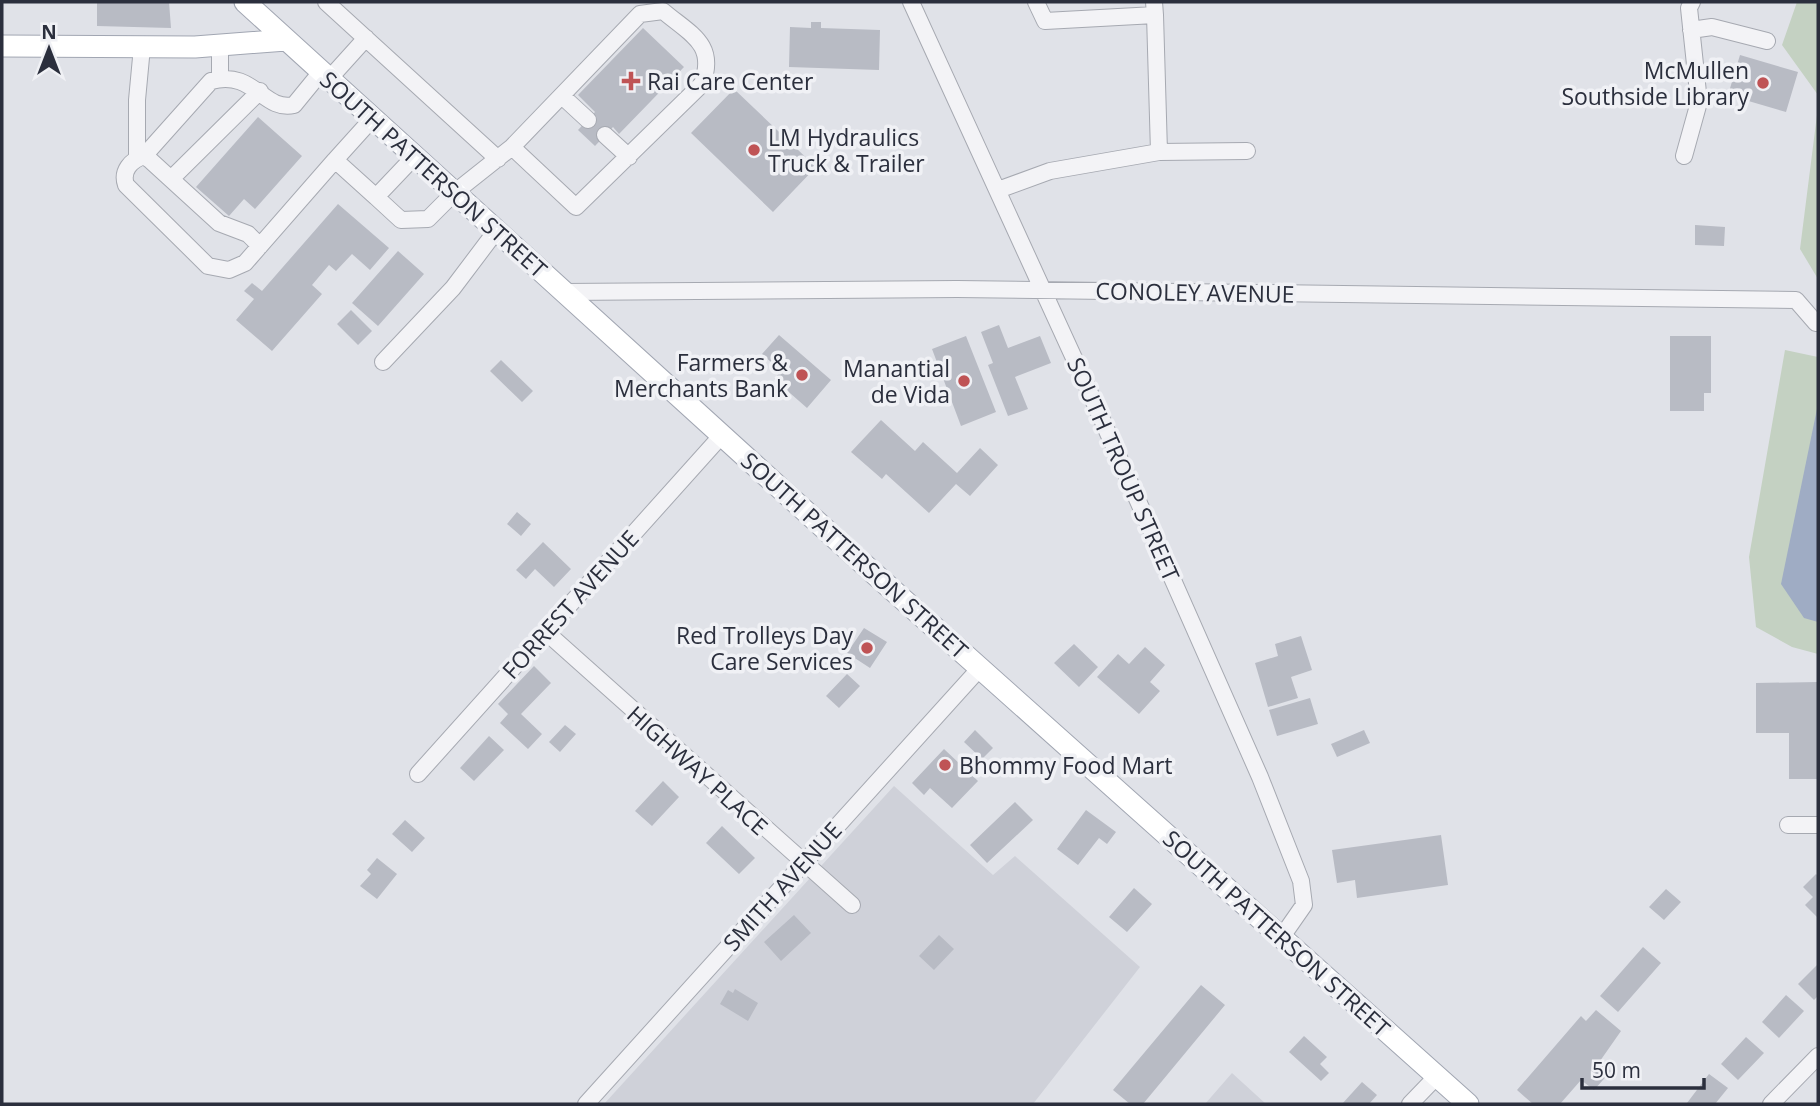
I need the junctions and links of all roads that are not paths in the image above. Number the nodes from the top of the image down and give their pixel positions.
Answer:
1 (326, 2) edge
2 (911, 2) edge
3 (1036, 2) edge
4 (1692, 2) edge
5 (247, 3) edge
6 (1155, 8) edge
7 (1691, 30) junction
8 (366, 38) junction
9 (286, 40) junction
10 (1767, 41) dead end
11 (219, 45) junction
12 (2, 46) edge
13 (142, 47) junction
14 (325, 76) junction
15 (220, 79) junction
16 (260, 91) junction
17 (562, 96) junction
18 (372, 119) junction
19 (588, 120) dead end
20 (605, 135) dead end
21 (512, 147) junction
22 (1247, 151) dead end
23 (1159, 152) junction
24 (1684, 156) dead end
25 (141, 157) junction
26 (414, 157) junction
27 (629, 157) junction
28 (498, 159) junction
29 (335, 160) junction
30 (171, 180) junction
31 (998, 190) junction
32 (454, 193) junction
33 (376, 197) junction
34 (496, 231) junction
35 (260, 246) junction
36 (1043, 290) junction
37 (563, 292) junction
38 (1816, 323) dead end
39 (383, 362) dead end
40 (722, 435) junction
41 (546, 632) junction
42 (980, 668) junction
43 (418, 774) dead end
44 (1788, 825) dead end
45 (1818, 825) edge
46 (802, 864) junction
47 (852, 905) dead end
48 (1281, 938) junction
49 (1818, 1056) edge
50 (1437, 1076) junction
51 (586, 1104) edge
52 (1410, 1104) edge
53 (1468, 1104) edge
54 (1771, 1104) edge

1 - 8 street
2 - 31 street, SOUTH TROUP STREET
3 - 6 street
4 - 7 street
5 - 9 main road, SOUTH PATTERSON STREET
6 - 23 street
7 - 10 street
7 - 24 street
8 - 14 street
8 - 28 street
9 - 11 main road
9 - 14 main road, SOUTH PATTERSON STREET
11 - 13 main road
11 - 15 street
12 - 13 main road
13 - 25 street
14 - 16 street
14 - 18 main road, SOUTH PATTERSON STREET
15 - 16 street
15 - 25 street
16 - 30 street
17 - 19 street
17 - 21 street
17 - 27 street
18 - 26 main road, SOUTH PATTERSON STREET
18 - 29 street
20 - 27 street
21 - 27 street
21 - 28 street
22 - 23 street
23 - 31 street
25 - 30 street
25 - 35 street
26 - 32 main road, SOUTH PATTERSON STREET
26 - 33 street
28 - 32 street
29 - 33 street
29 - 35 street
30 - 35 street
31 - 36 street, SOUTH TROUP STREET
32 - 33 street
32 - 34 main road, SOUTH PATTERSON STREET
34 - 37 main road, SOUTH PATTERSON STREET
34 - 39 street
36 - 37 street, CONOLEY AVENUE
36 - 38 street, CONOLEY AVENUE
36 - 48 street, SOUTH TROUP STREET
37 - 40 main road, SOUTH PATTERSON STREET
40 - 41 street, FORREST AVENUE
40 - 42 main road, SOUTH PATTERSON STREET
41 - 43 street, FORREST AVENUE
41 - 46 street, HIGHWAY PLACE
42 - 46 street, SMITH AVENUE
42 - 48 main road, SOUTH PATTERSON STREET
44 - 45 street
46 - 47 street, HIGHWAY PLACE
46 - 51 street, SMITH AVENUE
48 - 50 main road, SOUTH PATTERSON STREET
49 - 54 street
50 - 52 street
50 - 53 main road, SOUTH PATTERSON STREET

